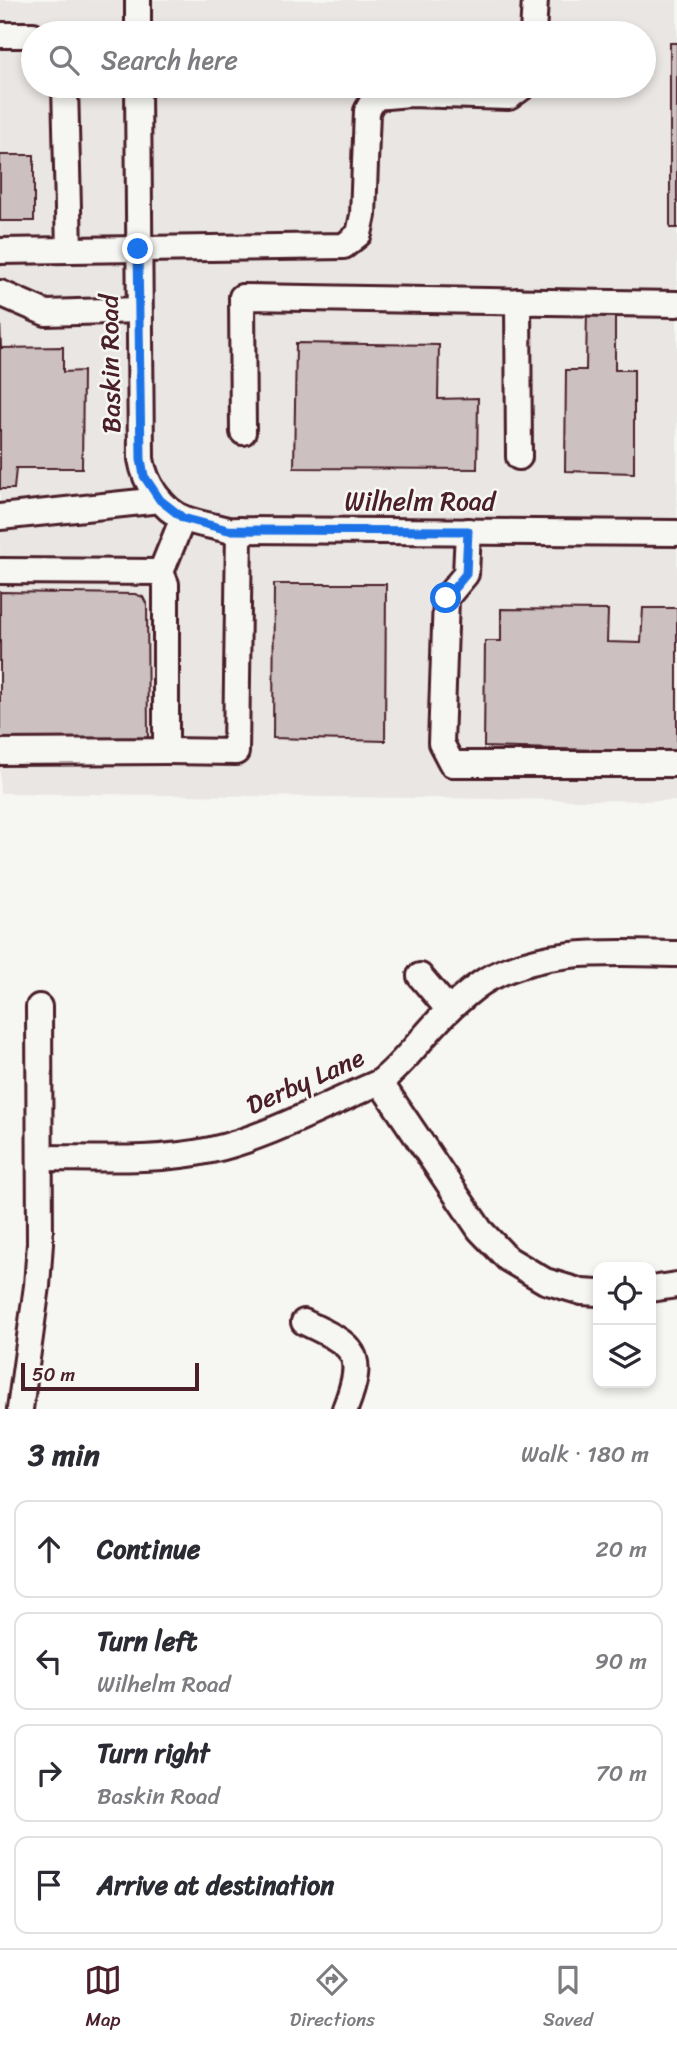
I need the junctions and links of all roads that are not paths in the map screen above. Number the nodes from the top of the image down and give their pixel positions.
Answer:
1 (138, 0) edge
2 (535, 0) edge
3 (138, 21) edge
4 (534, 21) edge
5 (0, 35) edge
6 (21, 35) edge
7 (65, 98) edge
8 (138, 98) edge
9 (374, 98) edge
10 (138, 249) junction
11 (0, 250) edge
12 (69, 250) junction
13 (0, 293) edge
14 (518, 301) junction
15 (677, 304) edge
16 (139, 310) junction
17 (243, 432) dead end
18 (519, 457) dead end
19 (170, 508) junction
20 (0, 517) edge
21 (239, 530) junction
22 (468, 531) junction
23 (677, 533) edge
24 (0, 571) edge
25 (161, 572) junction
26 (166, 751) junction
27 (0, 752) edge
28 (677, 764) edge
29 (677, 954) edge
30 (419, 976) dead end
31 (39, 1007) dead end
32 (449, 1010) junction
33 (380, 1082) junction
34 (41, 1158) junction
35 (677, 1285) edge
36 (656, 1289) edge
37 (593, 1293) edge
38 (304, 1322) dead end
39 (20, 1409) edge
40 (345, 1409) edge

1 - 3 street
2 - 4 street
5 - 6 street
7 - 12 street
8 - 10 street, Baskin Road
9 - 10 street
10 - 12 street
10 - 16 street, Baskin Road
11 - 12 street
13 - 16 street
14 - 15 street
14 - 17 street
14 - 18 street
16 - 19 street, Baskin Road
19 - 20 street
19 - 21 street, Wilhelm Road
19 - 25 street
21 - 22 street, Wilhelm Road
21 - 26 street
22 - 23 street, Wilhelm Road
22 - 28 street
24 - 25 street
25 - 26 street
26 - 27 street
29 - 32 street, Derby Lane
30 - 32 street
31 - 34 street
32 - 33 street, Derby Lane
33 - 34 street, Derby Lane
33 - 37 street
34 - 39 street
35 - 36 street
38 - 40 street

